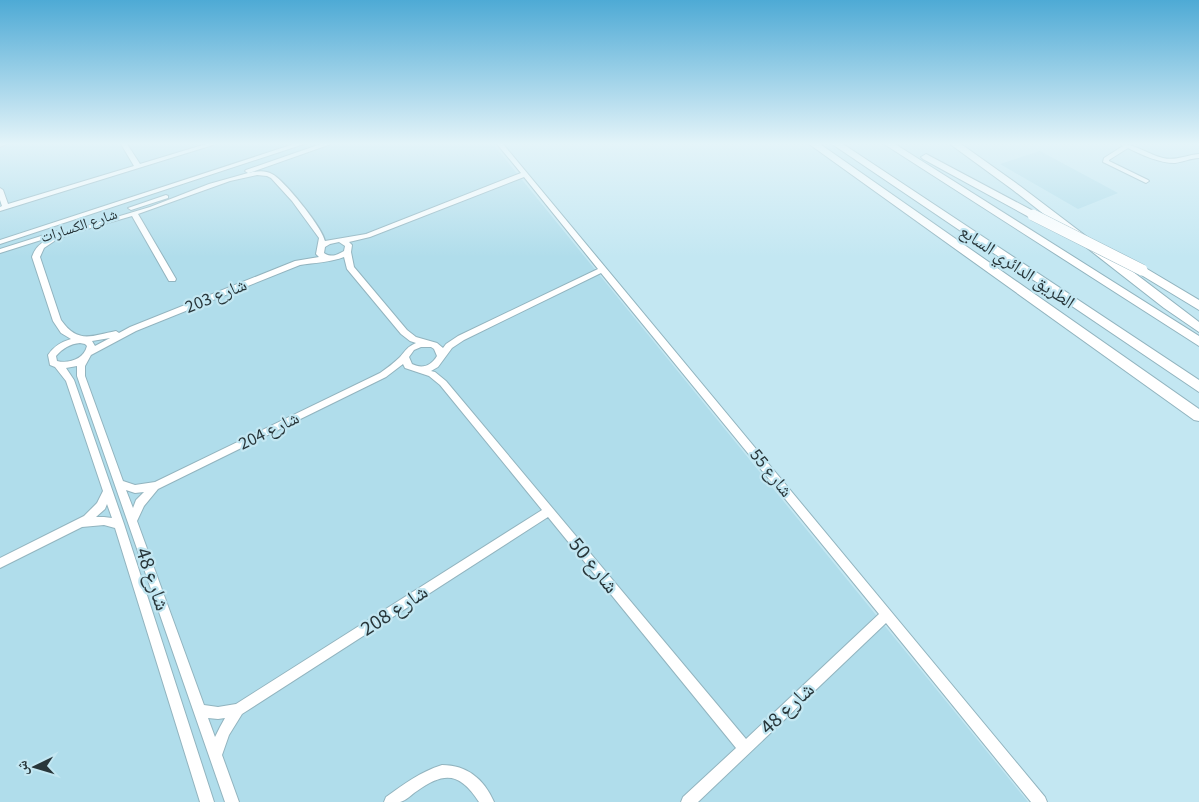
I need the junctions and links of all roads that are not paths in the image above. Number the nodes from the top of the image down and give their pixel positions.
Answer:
1 (90, 181) edge
2 (186, 181) edge
3 (213, 181) edge
4 (228, 181) edge
5 (278, 181) edge
6 (505, 181) edge
7 (530, 181) edge
8 (867, 181) edge
9 (892, 181) edge
10 (947, 181) edge
11 (969, 181) edge
12 (1008, 181) edge
13 (0, 190) edge
14 (172, 200) junction
15 (3, 208) edge
16 (123, 211) junction
17 (134, 213) junction
18 (368, 236) junction
19 (342, 241) junction
20 (0, 242) edge
21 (321, 248) junction
22 (0, 251) edge
23 (348, 251) junction
24 (328, 258) junction
25 (298, 263) junction
26 (350, 267) junction
27 (603, 269) junction
28 (172, 279) dead end
29 (1199, 306) edge
30 (1199, 328) edge
31 (133, 329) junction
32 (404, 332) junction
33 (461, 338) junction
34 (82, 340) junction
35 (1199, 342) edge
36 (429, 344) junction
37 (406, 354) junction
38 (87, 355) junction
39 (440, 358) junction
40 (59, 366) junction
41 (416, 369) junction
42 (383, 375) junction
43 (443, 382) junction
44 (1199, 387) edge
45 (1199, 416) edge
46 (119, 484) junction
47 (156, 486) junction
48 (108, 491) junction
49 (549, 511) junction
50 (132, 521) junction
51 (119, 524) junction
52 (79, 525) junction
53 (0, 563) edge
54 (887, 614) junction
55 (199, 710) junction
56 (238, 710) junction
57 (745, 748) junction
58 (215, 755) junction
59 (207, 802) edge
60 (232, 802) edge
61 (391, 802) edge
62 (487, 802) edge
63 (688, 802) edge
64 (1040, 802) edge

1 - 15 street
2 - 20 street, شارع الكسارات
3 - 16 street, شارع الكسارات
4 - 14 street, شارع الكسارات
5 - 21 street, شارع الكسارات
6 - 18 street
7 - 27 street, شارع 55
8 - 45 highway
9 - 44 highway, الطريق الدائري السابع
10 - 35 highway, الطريق الدائري السابع
11 - 29 highway, bridge
12 - 30 highway
13 - 15 street
14 - 16 street
14 - 17 street, شارع الكسارات
16 - 22 street, شارع الكسارات
17 - 28 street
17 - 34 street, شارع الكسارات
18 - 19 street
18 - 23 street
19 - 21 street, شارع 203
19 - 23 street
21 - 24 street
21 - 25 street, شارع 203
23 - 24 street, شارع 203
23 - 26 street
24 - 25 street, شارع 203
24 - 26 street
25 - 31 street, شارع 203
26 - 32 street
27 - 33 street
27 - 54 street, شارع 55
31 - 34 street, شارع 203
31 - 38 street, شارع 203
32 - 36 street
32 - 37 street
33 - 36 street
33 - 39 street
34 - 38 street
34 - 40 street, شارع 203
36 - 37 street
36 - 39 street
37 - 41 street
37 - 42 street, شارع 204
38 - 40 street, شارع 203
38 - 46 street, شارع 48
39 - 41 street
39 - 43 street, شارع 50
40 - 48 street, شارع 48
41 - 42 street, شارع 204
41 - 43 street, شارع 50
42 - 47 street, شارع 204
43 - 49 street, شارع 50
46 - 47 street, شارع 204
46 - 50 street, شارع 48
47 - 50 street, شارع 204
48 - 51 street, شارع 48
48 - 52 street
49 - 56 street, شارع 208
49 - 57 street, شارع 50
50 - 55 street, شارع 48
51 - 52 street
51 - 59 street, شارع 48
52 - 53 street
54 - 57 street, شارع 48
54 - 64 street, شارع 55
55 - 56 street, شارع 208
55 - 58 street, شارع 48
56 - 58 street, شارع 208
57 - 63 street, شارع 48
58 - 60 street, شارع 48
61 - 62 street

